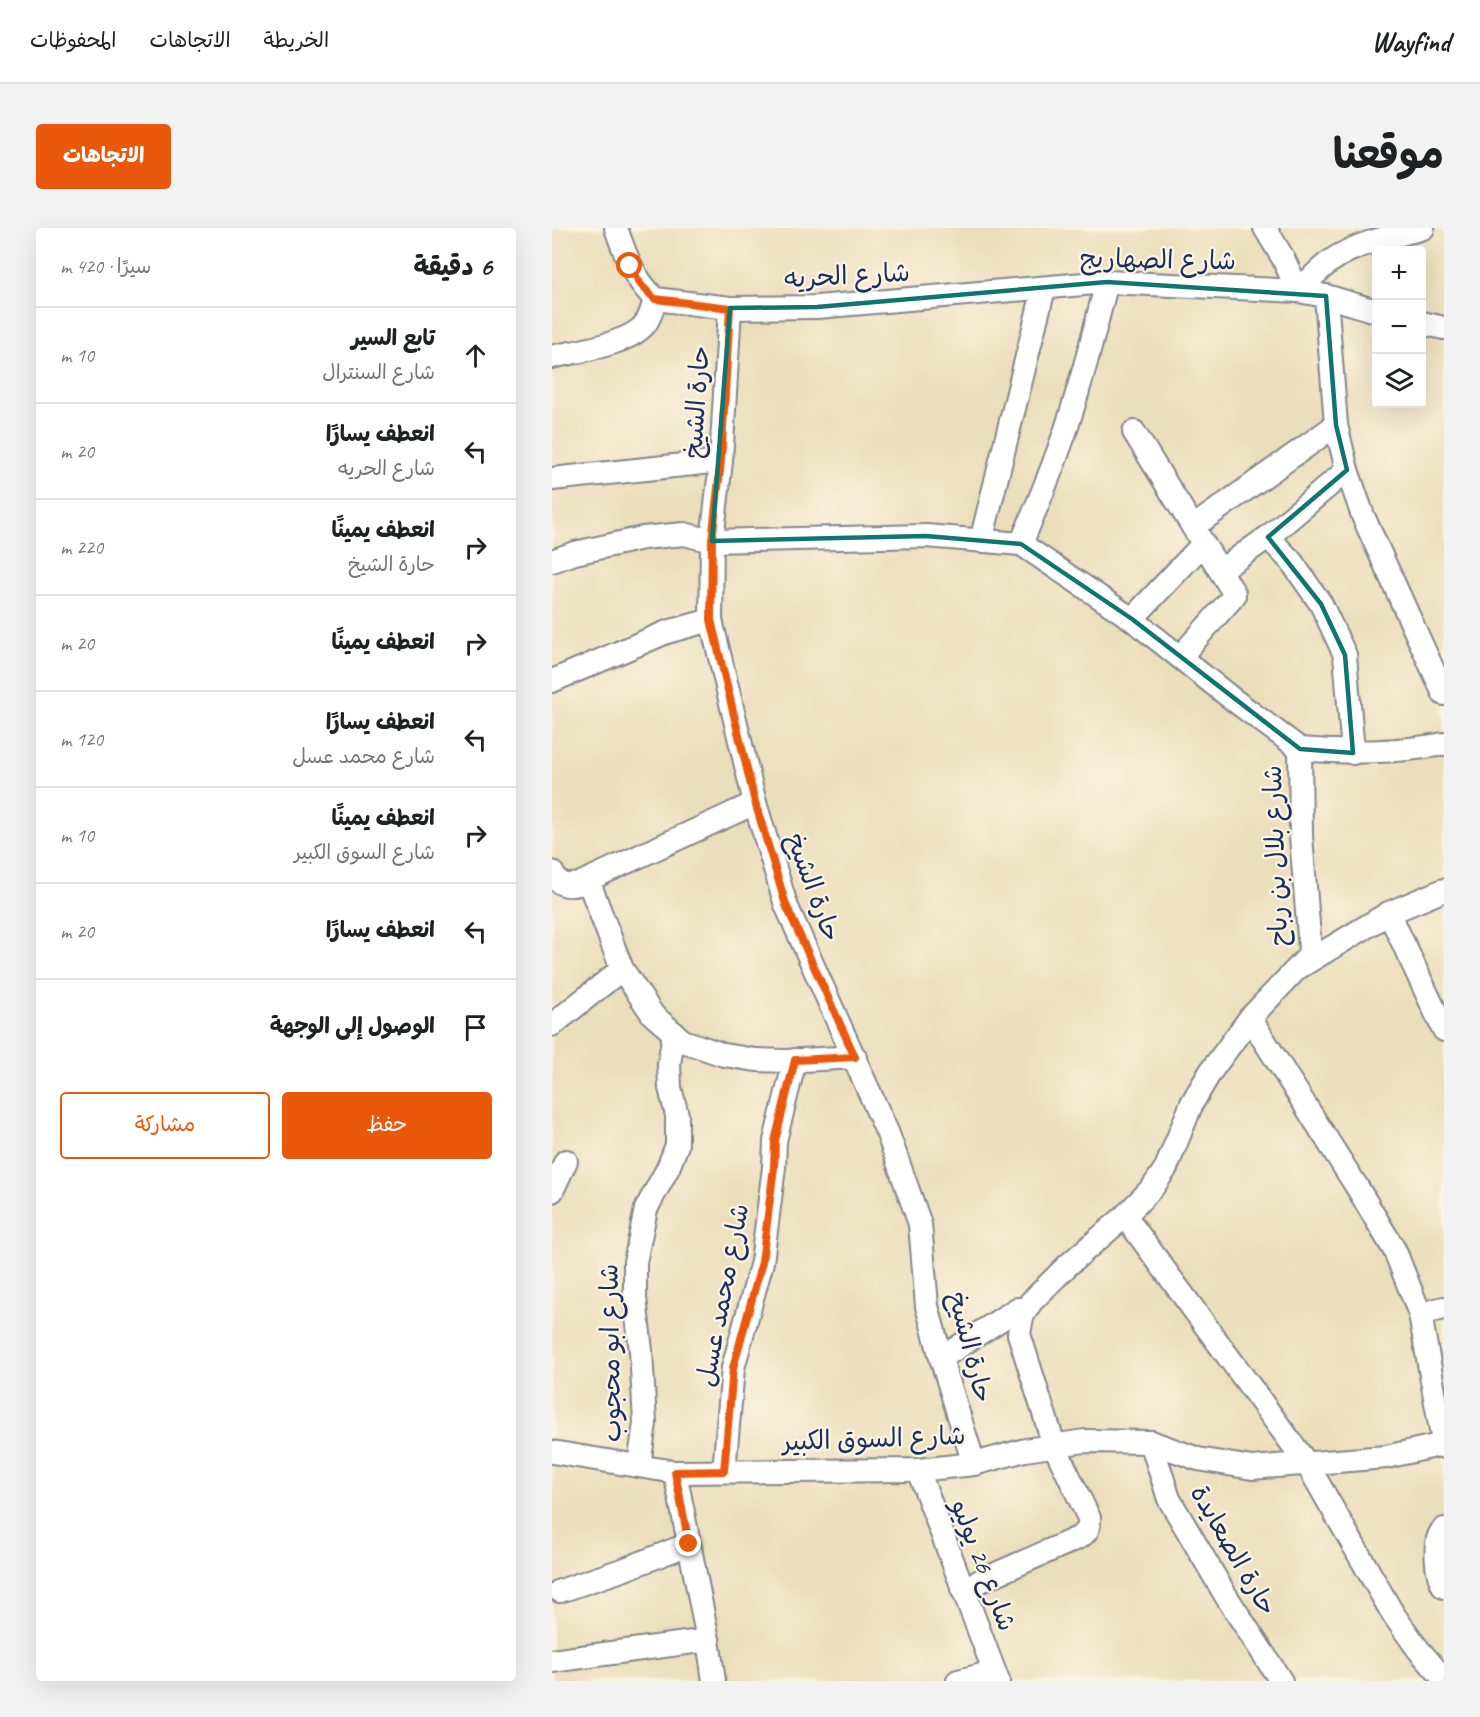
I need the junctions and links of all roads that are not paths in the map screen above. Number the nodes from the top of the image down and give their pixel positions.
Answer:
1 (616, 228) edge
2 (1266, 228) edge
3 (1424, 228) edge
4 (1107, 282) junction
5 (1044, 288) junction
6 (1298, 291) junction
7 (1326, 296) junction
8 (655, 299) junction
9 (730, 308) junction
10 (1372, 310) edge
11 (1426, 324) edge
12 (1444, 328) edge
13 (552, 357) edge
14 (1336, 425) junction
15 (1134, 432) dead end
16 (721, 461) junction
17 (1347, 470) junction
18 (552, 479) edge
19 (1198, 536) junction
20 (1268, 537) junction
21 (712, 541) junction
22 (981, 541) junction
23 (1021, 544) junction
24 (552, 561) edge
25 (1221, 570) junction
26 (1132, 619) junction
27 (711, 620) junction
28 (1180, 657) junction
29 (552, 681) edge
30 (1444, 694) edge
31 (1444, 744) edge
32 (1300, 749) junction
33 (1353, 753) junction
34 (755, 802) junction
35 (552, 872) edge
36 (588, 880) junction
37 (1444, 890) edge
38 (1389, 913) junction
39 (1301, 966) junction
40 (622, 969) junction
41 (1250, 1018) junction
42 (552, 1025) edge
43 (1444, 1030) edge
44 (674, 1033) junction
45 (855, 1057) junction
46 (795, 1060) junction
47 (566, 1161) dead end
48 (552, 1191) edge
49 (1125, 1216) junction
50 (1444, 1308) edge
51 (1025, 1309) junction
52 (1420, 1314) junction
53 (941, 1358) junction
54 (1151, 1442) junction
55 (1054, 1445) junction
56 (1444, 1445) edge
57 (552, 1452) edge
58 (974, 1464) junction
59 (1307, 1464) junction
60 (639, 1465) junction
61 (918, 1470) junction
62 (724, 1471) junction
63 (675, 1472) junction
64 (1444, 1529) edge
65 (689, 1544) junction
66 (1444, 1587) edge
67 (962, 1588) junction
68 (560, 1591) dead end
69 (708, 1640) junction
70 (552, 1661) edge
71 (996, 1676) edge
72 (1440, 1677) edge
73 (714, 1681) edge
74 (957, 1681) edge
75 (1281, 1681) edge

1 - 8 street
2 - 6 street
3 - 6 street
4 - 5 street, شارع الصهاريج
4 - 6 street, شارع الصهاريج
4 - 23 street
5 - 9 street, شارع الحريه
5 - 22 street
6 - 7 street, شارع الصهاريج
7 - 10 street, شارع الصهاريج
7 - 14 street
8 - 9 street, شارع الحريه
8 - 13 street
9 - 16 street, حارة الشيخ
11 - 12 street
14 - 17 street
14 - 19 street
15 - 19 street
16 - 18 street
16 - 21 street, حارة الشيخ
17 - 20 street
17 - 30 street
19 - 25 street
19 - 26 street
20 - 25 street
20 - 33 street
21 - 22 street
21 - 24 street
21 - 27 street, حارة الشيخ
22 - 23 street
23 - 26 street
25 - 28 street
26 - 28 street
27 - 29 street
27 - 34 street, حارة الشيخ
28 - 32 street
31 - 33 street
32 - 33 street
32 - 39 street, شارع بلال بن رباح
34 - 36 street
34 - 45 street, حارة الشيخ
35 - 36 street
36 - 40 street
37 - 38 street
38 - 39 street
38 - 43 street
39 - 41 street, شارع بلال بن رباح
40 - 42 street
40 - 44 street
41 - 49 street, شارع بلال بن رباح
41 - 52 street
44 - 46 street
44 - 60 street, شارع ابو محجوب
45 - 46 street
45 - 53 street, حارة الشيخ
46 - 62 street, شارع محمد عسل
47 - 48 street
49 - 51 street, شارع بلال بن رباح
49 - 59 street
50 - 52 street
51 - 53 street
51 - 55 street
52 - 56 street
53 - 58 street, حارة الشيخ
54 - 55 street, شارع السوق الكبير
54 - 59 street, شارع السوق الكبير
54 - 75 street, حارة الصعايدة
55 - 58 street, شارع السوق الكبير
55 - 67 street
56 - 59 street, شارع السوق الكبير
57 - 60 street, شارع السوق الكبير
58 - 61 street, شارع السوق الكبير
59 - 72 street
60 - 63 street, شارع السوق الكبير
61 - 62 street, شارع السوق الكبير
61 - 67 street, شارع 26 يوليو
62 - 63 street, شارع السوق الكبير
63 - 65 street
64 - 66 street
65 - 68 street
65 - 69 street
67 - 71 street, شارع 26 يوليو
69 - 70 street
69 - 73 street
71 - 74 street

